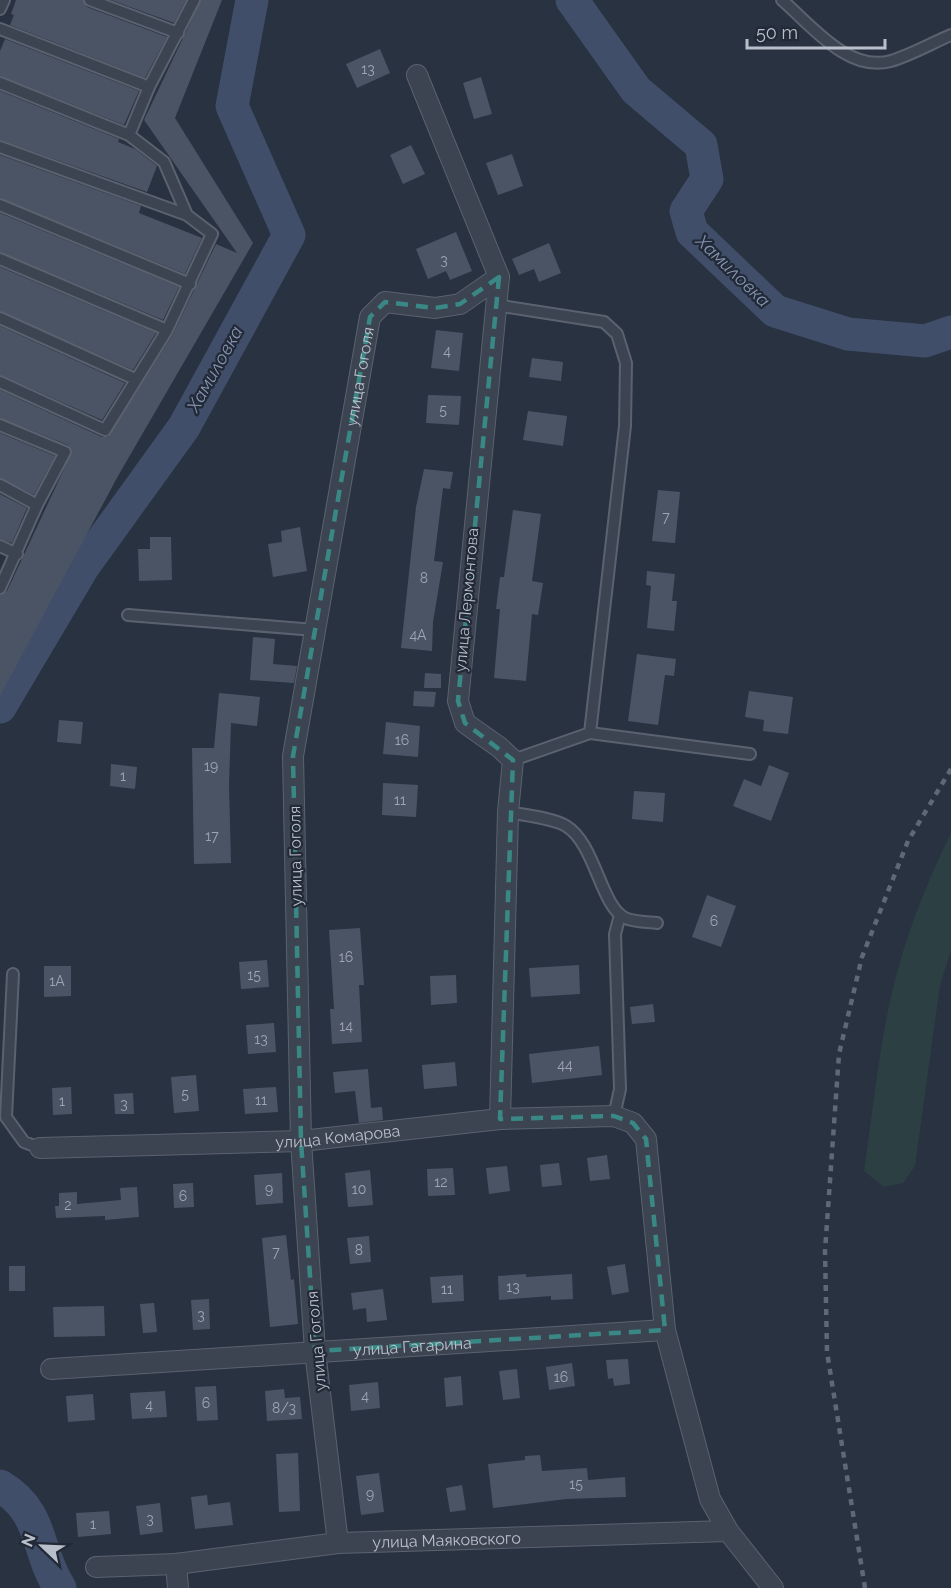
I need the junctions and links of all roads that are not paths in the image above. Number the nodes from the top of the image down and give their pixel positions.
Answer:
1 (4, 0) edge
2 (90, 0) edge
3 (194, 0) edge
4 (782, 0) edge
5 (0, 9) edge
6 (0, 29) edge
7 (178, 33) junction
8 (951, 35) edge
9 (417, 75) dead end
10 (0, 83) edge
11 (149, 87) junction
12 (129, 135) junction
13 (0, 147) edge
14 (0, 205) edge
15 (187, 215) junction
16 (0, 259) edge
17 (499, 278) junction
18 (190, 284) junction
19 (495, 305) junction
20 (0, 318) edge
21 (167, 330) junction
22 (135, 379) junction
23 (0, 382) edge
24 (0, 425) edge
25 (0, 485) edge
26 (37, 505) junction
27 (0, 546) edge
28 (17, 554) junction
29 (0, 588) edge
30 (128, 615) dead end
31 (315, 630) junction
32 (590, 733) junction
33 (750, 754) dead end
34 (513, 760) junction
35 (508, 812) junction
36 (620, 915) junction
37 (657, 923) dead end
38 (13, 974) dead end
39 (614, 1116) junction
40 (500, 1119) junction
41 (302, 1141) junction
42 (40, 1148) joint
43 (665, 1330) junction
44 (315, 1351) junction
45 (51, 1369) dead end
46 (728, 1531) junction
47 (338, 1543) junction
48 (176, 1564) junction
49 (96, 1568) dead end
50 (178, 1588) edge
51 (772, 1588) edge

1 - 5 lane
2 - 7 lane
3 - 7 lane
4 - 8 lane
6 - 11 lane
7 - 11 lane
9 - 17 street
10 - 12 lane
11 - 12 lane
12 - 15 lane
13 - 15 lane
14 - 18 lane
15 - 18 lane
16 - 21 lane
17 - 19 street, улица Лермонтова
17 - 31 street, улица Гоголя
18 - 21 lane
19 - 32 lane
19 - 34 street, улица Лермонтова
20 - 22 lane
21 - 22 lane
22 - 23 lane
24 - 26 lane
25 - 26 lane
26 - 28 lane
27 - 28 lane
28 - 29 lane
30 - 31 lane
31 - 41 street, улица Гоголя
32 - 33 lane
32 - 34 lane
34 - 35 street
35 - 36 lane
35 - 40 street
36 - 37 lane
36 - 39 lane
38 - 42 lane
39 - 40 street, улица Комарова
39 - 43 street, улица Комарова
40 - 41 street, улица Комарова
41 - 42 street, улица Комарова
41 - 44 street, улица Гоголя
43 - 44 street, улица Гагарина
43 - 46 street
44 - 45 street, улица Гагарина
44 - 47 street, улица Гоголя
46 - 47 street, улица Маяковского
46 - 51 street
47 - 48 street, улица Маяковского
48 - 49 street, улица Маяковского
48 - 50 street

